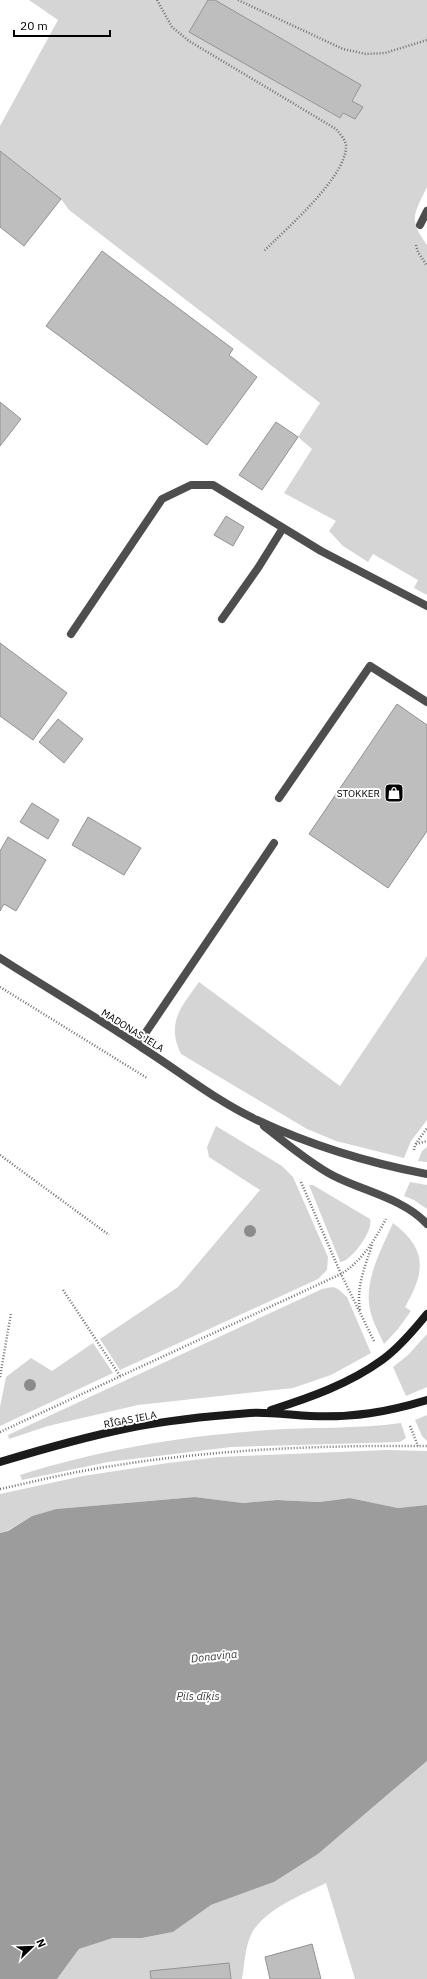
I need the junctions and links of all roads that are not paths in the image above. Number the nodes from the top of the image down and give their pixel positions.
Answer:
1 (427, 211) edge
2 (420, 225) dead end
3 (283, 528) junction
4 (427, 606) edge
5 (222, 619) dead end
6 (71, 634) dead end
7 (427, 702) edge
8 (279, 798) dead end
9 (274, 843) dead end
10 (0, 958) edge
11 (138, 1044) junction
12 (256, 1120) junction
13 (427, 1174) edge
14 (427, 1224) edge
15 (427, 1314) edge
16 (427, 1400) edge
17 (266, 1412) junction
18 (0, 1462) edge

1 - 2 street
3 - 4 street
3 - 5 street
3 - 6 street
7 - 8 street
9 - 11 street
10 - 11 street, MADONAS IELA
11 - 12 street, MADONAS IELA
12 - 13 street, MADONAS IELA
12 - 14 street, MADONAS IELA
15 - 17 main road, RĪGAS IELA
16 - 17 main road, RĪGAS IELA
17 - 18 main road, RĪGAS IELA

